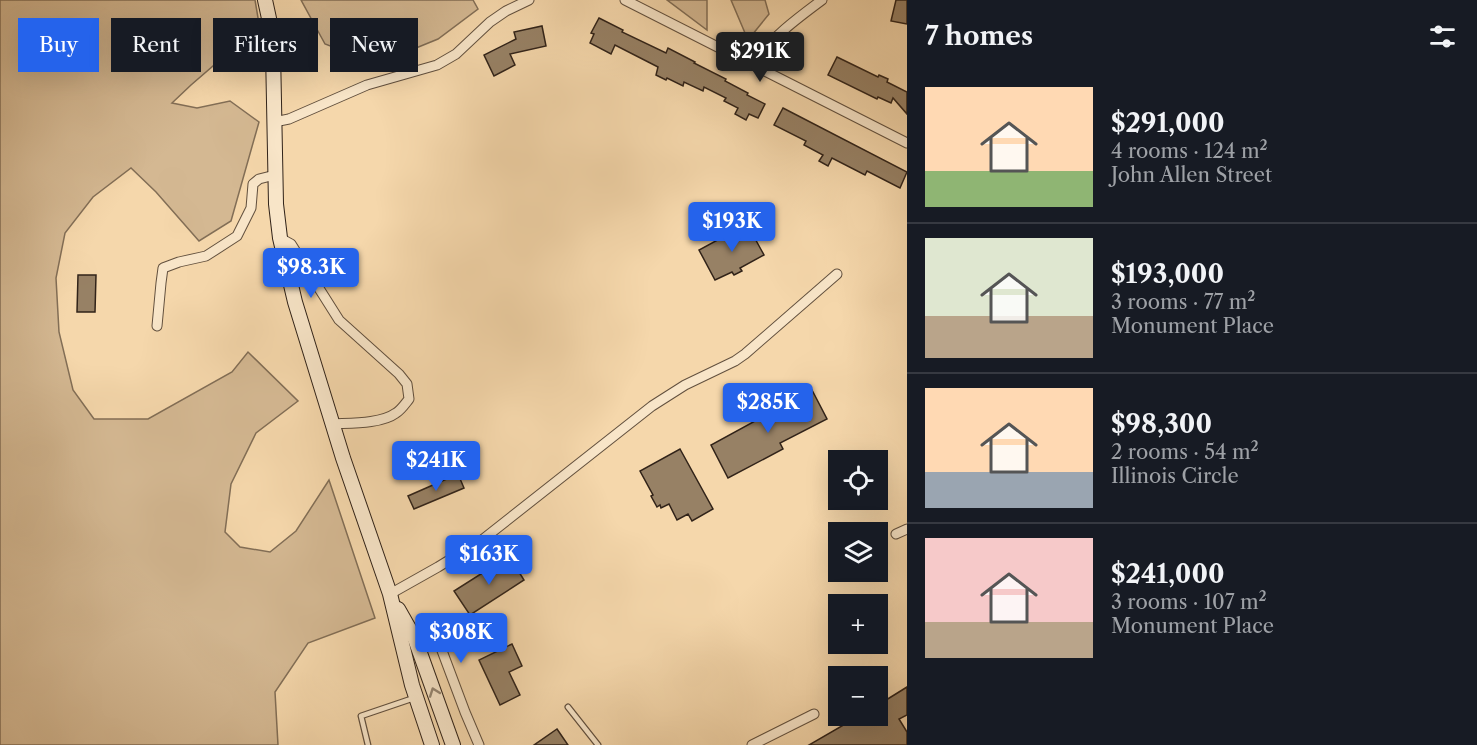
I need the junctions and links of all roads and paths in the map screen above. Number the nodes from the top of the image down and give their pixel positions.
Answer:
1 (265, 0) edge
2 (529, 0) edge
3 (625, 0) edge
4 (822, 0) edge
5 (753, 64) junction
6 (274, 122) junction
7 (907, 143) edge
8 (275, 175) junction
9 (280, 238) junction
10 (837, 274) dead end
11 (157, 326) dead end
12 (333, 424) junction
13 (907, 529) edge
14 (896, 534) dead end
15 (390, 594) junction
16 (414, 639) junction
17 (416, 697) junction
18 (568, 707) dead end
19 (814, 714) dead end
20 (368, 745) edge
21 (432, 745) edge
22 (453, 745) edge
23 (479, 745) edge
24 (598, 745) edge
25 (752, 745) edge

1 - 6 street
2 - 6 street
3 - 5 street
4 - 5 street
5 - 7 street
6 - 8 street
8 - 9 street
8 - 11 street
9 - 12 street
9 - 12 street
10 - 15 street
12 - 15 street
13 - 14 street
15 - 16 street
15 - 17 street
22 -> 16 street
16 - 23 street
17 - 20 lane
17 - 21 street
18 - 24 lane
19 - 25 street

